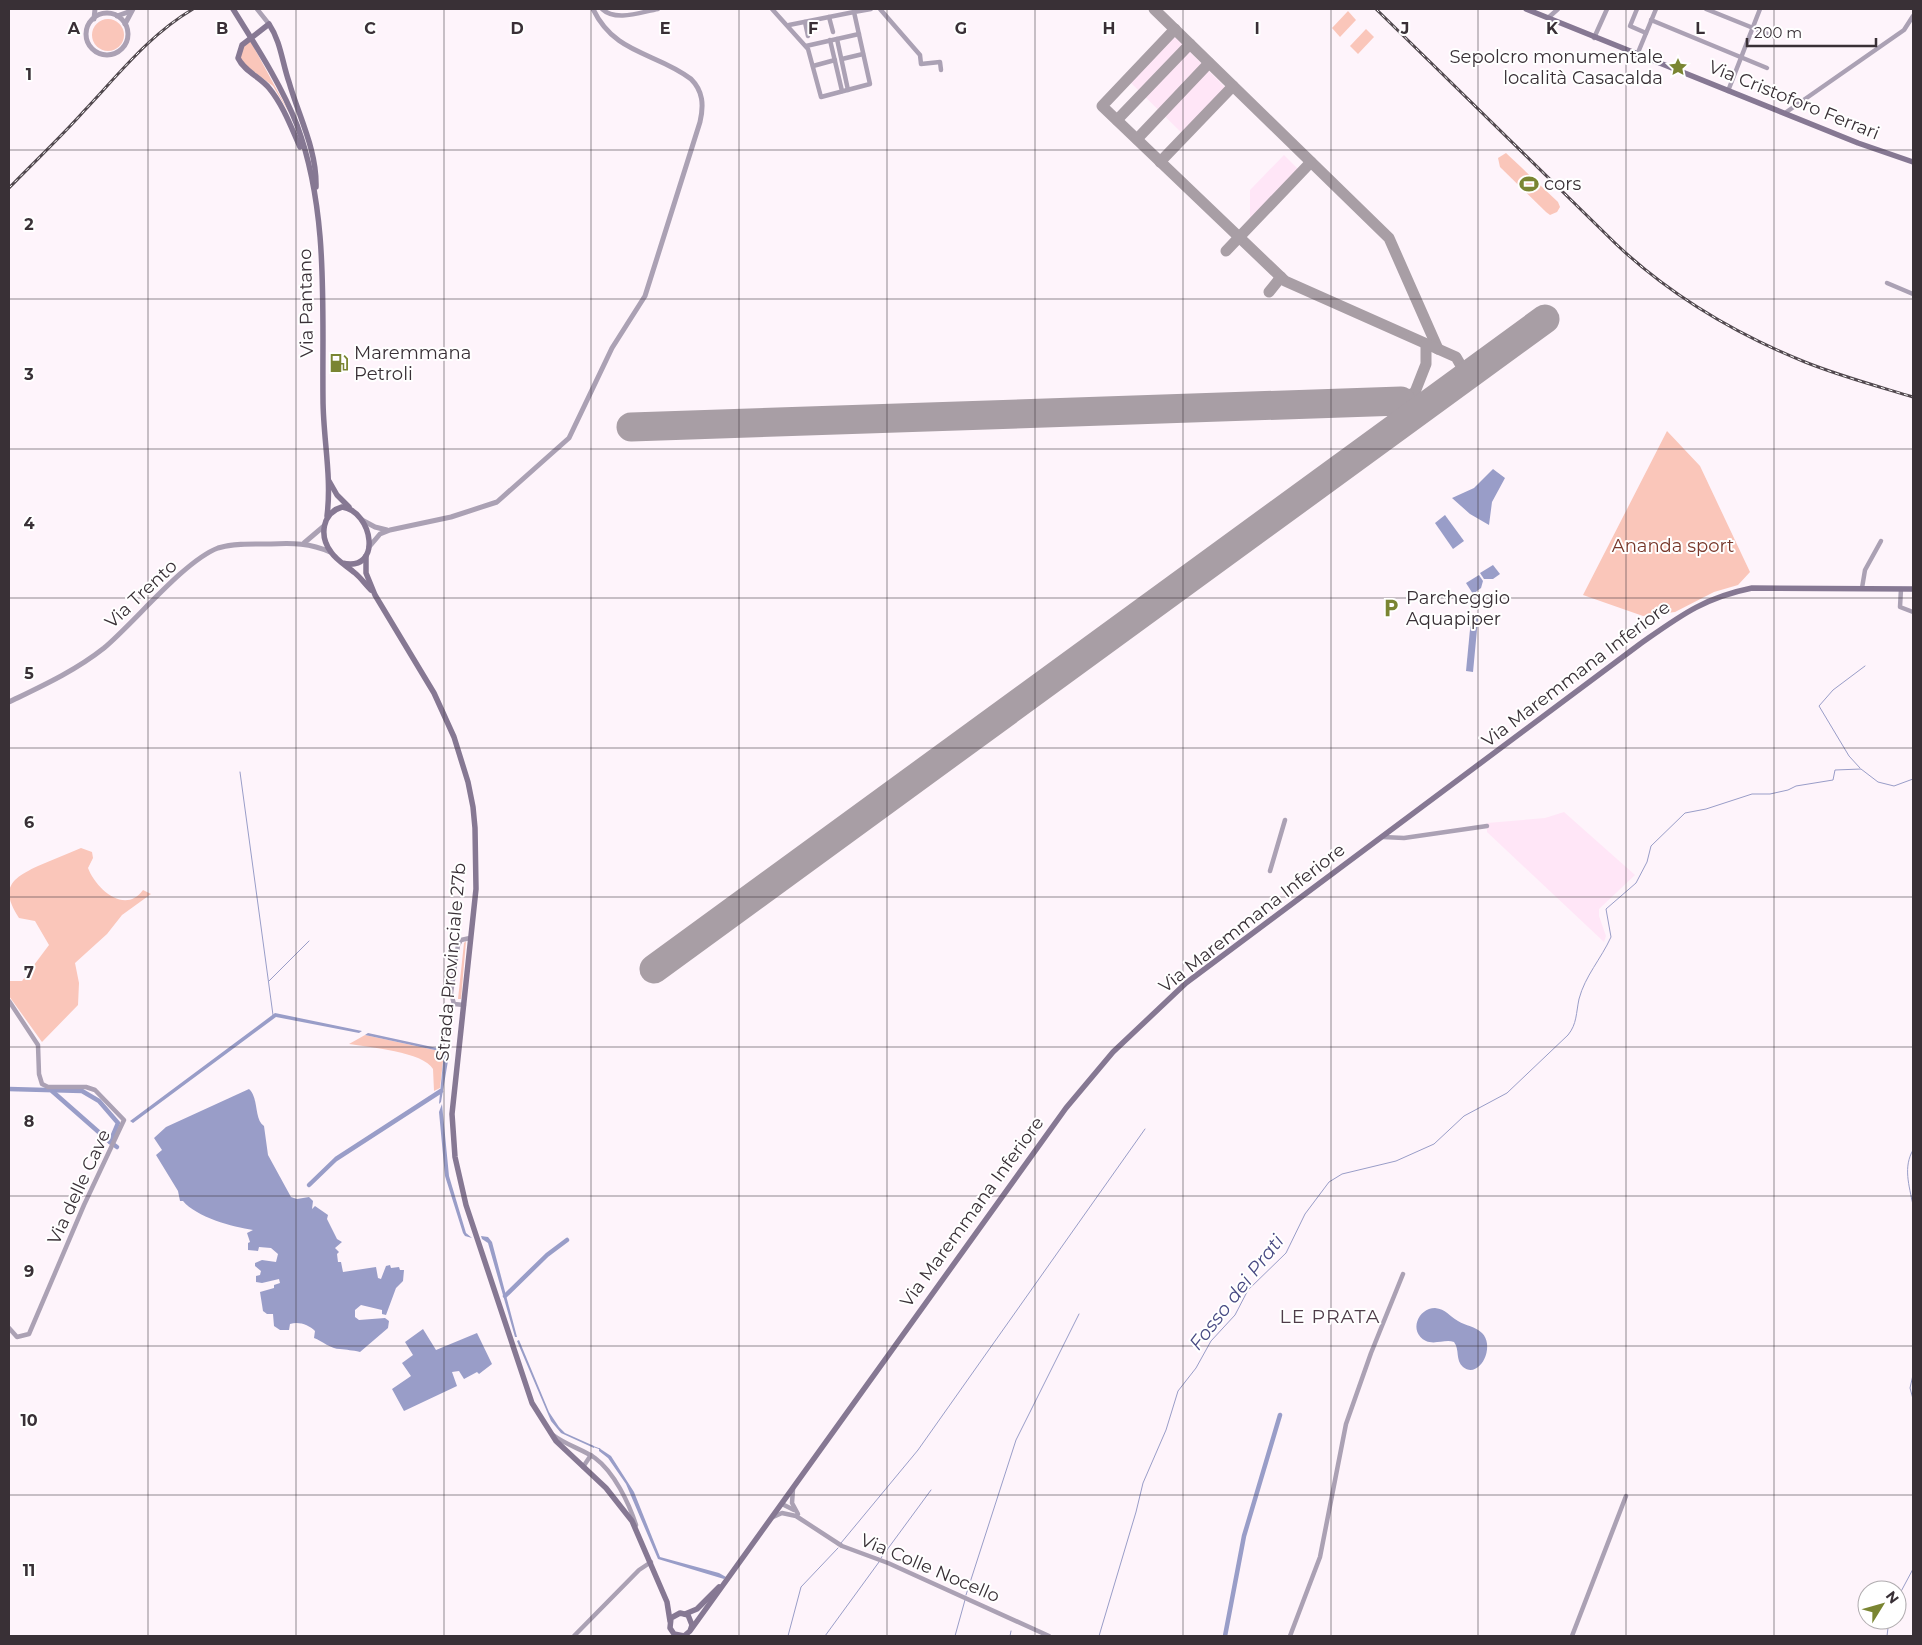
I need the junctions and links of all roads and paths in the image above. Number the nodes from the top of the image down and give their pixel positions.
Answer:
1 (97, 9) edge
2 (233, 9) edge
3 (257, 9) edge
4 (593, 9) edge
5 (602, 9) edge
6 (658, 9) edge
7 (772, 9) edge
8 (871, 9) edge
9 (880, 9) edge
10 (1526, 9) edge
11 (1558, 9) edge
12 (1607, 9) edge
13 (1637, 9) edge
14 (1656, 9) edge
15 (1706, 9) edge
16 (1760, 9) edge
17 (132, 10) edge
18 (854, 12) junction
19 (104, 14) junction
20 (117, 16) junction
21 (1913, 16) edge
22 (829, 17) junction
23 (1548, 18) junction
24 (94, 19) junction
25 (1652, 20) junction
26 (805, 22) junction
27 (125, 24) junction
28 (269, 24) junction
29 (789, 25) junction
30 (1752, 28) junction
31 (833, 32) dead end
32 (1646, 33) junction
33 (859, 34) junction
34 (808, 36) dead end
35 (1773, 36) dead end
36 (1594, 38) junction
37 (837, 39) junction
38 (830, 40) junction
39 (806, 46) junction
40 (863, 54) junction
41 (1637, 55) junction
42 (1741, 57) junction
43 (842, 59) junction
44 (835, 60) junction
45 (813, 66) junction
46 (1767, 68) dead end
47 (941, 70) dead end
48 (848, 90) junction
49 (842, 91) junction
50 (1728, 91) junction
51 (1785, 113) junction
52 (1913, 162) edge
53 (308, 165) junction
54 (316, 199) junction
55 (1887, 283) dead end
56 (1913, 294) edge
57 (328, 479) junction
58 (352, 511) junction
59 (327, 516) junction
60 (362, 520) junction
61 (324, 526) junction
62 (390, 530) junction
63 (1881, 541) dead end
64 (304, 543) junction
65 (369, 547) junction
66 (330, 552) junction
67 (366, 556) junction
68 (342, 563) junction
69 (1862, 588) junction
70 (1901, 589) junction
71 (1913, 589) edge
72 (375, 595) junction
73 (1913, 612) edge
74 (9, 702) edge
75 (1285, 820) dead end
76 (1487, 826) dead end
77 (1382, 837) junction
78 (1270, 871) dead end
79 (470, 938) junction
80 (9, 1001) edge
81 (464, 1005) junction
82 (1403, 1274) dead end
83 (9, 1328) edge
84 (548, 1431) junction
85 (591, 1456) junction
86 (583, 1467) junction
87 (793, 1488) junction
88 (1626, 1496) dead end
89 (782, 1504) junction
90 (797, 1515) junction
91 (772, 1518) junction
92 (639, 1535) junction
93 (651, 1562) junction
94 (723, 1585) junction
95 (667, 1602) junction
96 (682, 1613) junction
97 (670, 1624) junction
98 (690, 1631) junction
99 (574, 1636) edge
100 (668, 1636) edge
101 (684, 1636) edge
102 (1050, 1636) edge
103 (1290, 1636) edge
104 (1572, 1636) edge

1 - 19 street
1 - 24 street
2 - 53 main road, Via Pantano
3 - 28 street
4 - 62 street
5 - 6 street
7 - 29 street
8 - 18 street
9 - 47 street
10 - 23 main road, Via Cristoforo Ferrari
11 - 23 street
12 - 36 street
13 - 32 street
14 - 25 street
15 - 30 street
16 - 30 street
17 - 20 street
17 - 27 street
18 - 22 street
18 - 33 street
19 - 20 street
19 - 24 street
20 - 27 street
21 - 51 street
22 - 26 street
22 - 31 street
23 - 36 main road, Via Cristoforo Ferrari
24 - 27 street
25 - 32 street
25 - 42 street
26 - 29 street
26 - 34 street
28 - 53 main road
28 - 54 main road
29 - 39 street
30 - 35 street
30 - 42 street
32 - 41 street
33 - 37 street
33 - 40 street
36 - 41 main road, Via Cristoforo Ferrari
37 - 38 street
37 - 43 street
38 - 39 street
38 - 44 street
39 - 45 street
40 - 43 street
40 - 48 street
41 - 50 main road, Via Cristoforo Ferrari
42 - 46 street
42 - 50 street
43 - 48 street
44 - 45 street
44 - 49 street
45 - 49 street
48 - 49 street
50 - 51 main road, Via Cristoforo Ferrari
51 - 52 main road, Via Cristoforo Ferrari
53 - 54 main road, Via Pantano
54 - 57 main road, Via Pantano
55 - 56 street
57 - 58 main road
57 - 59 main road, Via Pantano
58 - 59 main road
58 - 60 main road
59 - 61 main road
60 - 62 street
60 - 65 main road
61 - 64 street
61 - 66 main road
62 - 65 street
63 - 69 street
64 - 66 street, Via Trento
64 - 74 street, Via Trento
65 - 67 main road
66 - 68 main road
67 - 68 main road
67 - 72 main road
68 - 72 main road
69 - 70 main road, Via Maremmana Inferiore
69 - 77 main road, Via Maremmana Inferiore
70 - 71 main road, Via Maremmana Inferiore
70 - 73 street
72 - 79 main road, Strada Provinciale 27b
75 - 78 street
76 - 77 street
77 - 87 main road, Via Maremmana Inferiore
79 - 81 main road, Strada Provinciale 27b
79 - 81 street
80 - 83 street, Via delle Cave
81 - 84 main road, Strada Provinciale 27b
82 - 103 street
84 - 85 street
84 - 86 main road
85 - 86 street
85 - 92 street
86 - 92 main road
87 - 89 main road, Via Maremmana Inferiore
87 - 90 street
88 - 104 street
89 - 90 street, Via Colle Nocello
89 - 91 main road, Via Maremmana Inferiore
90 - 91 street
90 - 102 street, Via Colle Nocello
91 - 94 main road, Via Maremmana Inferiore
92 - 93 main road
93 - 95 main road
93 - 99 street
94 - 96 main road, Via Maremmana Inferiore
94 - 98 main road, Via Maremmana Inferiore
95 - 96 main road
95 - 97 main road
96 - 97 main road
96 - 98 main road
97 - 100 main road
97 - 101 main road
98 - 101 main road

